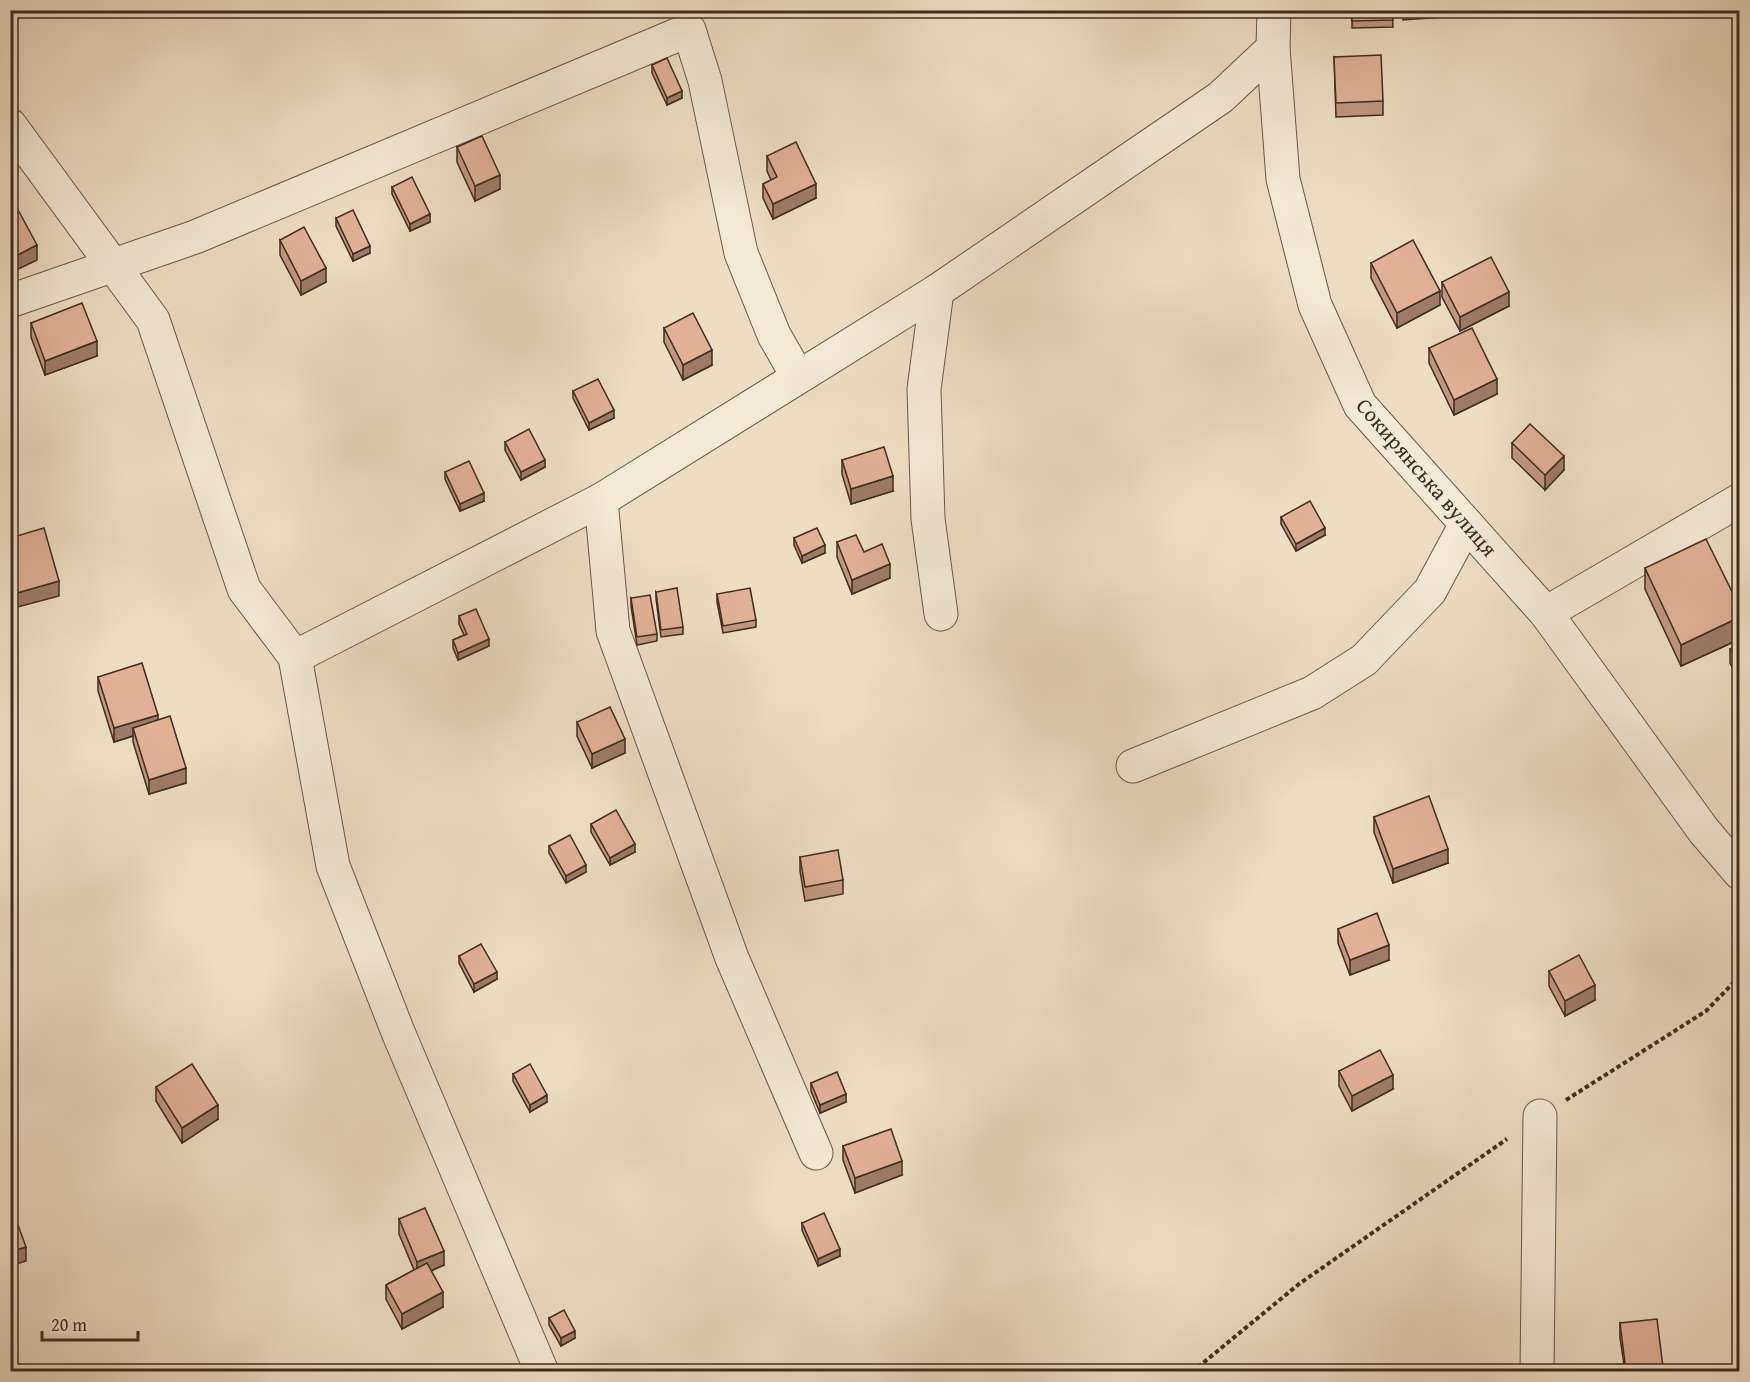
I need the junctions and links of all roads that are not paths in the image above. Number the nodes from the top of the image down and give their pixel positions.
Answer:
1 (1274, 10) edge
2 (1274, 48) junction
3 (10, 125) edge
4 (113, 266) junction
5 (937, 291) junction
6 (10, 301) edge
7 (798, 377) junction
8 (601, 500) junction
9 (1740, 501) edge
10 (1467, 524) junction
11 (1546, 613) junction
12 (941, 614) dead end
13 (295, 657) junction
14 (1133, 766) dead end
15 (1740, 873) edge
16 (1540, 1116) road end
17 (816, 1153) dead end
18 (542, 1371) edge
19 (1537, 1371) edge

1 - 2 street, Сокирянська вулиця
2 - 5 street
2 - 10 street, Сокирянська вулиця
3 - 4 street
4 - 6 street
4 - 7 street
4 - 13 street
5 - 7 street
5 - 12 street
7 - 8 street
8 - 13 street
8 - 17 street
9 - 11 street
10 - 11 street, Сокирянська вулиця
10 - 14 street
11 - 15 street, Сокирянська вулиця
13 - 18 street
16 - 19 street

